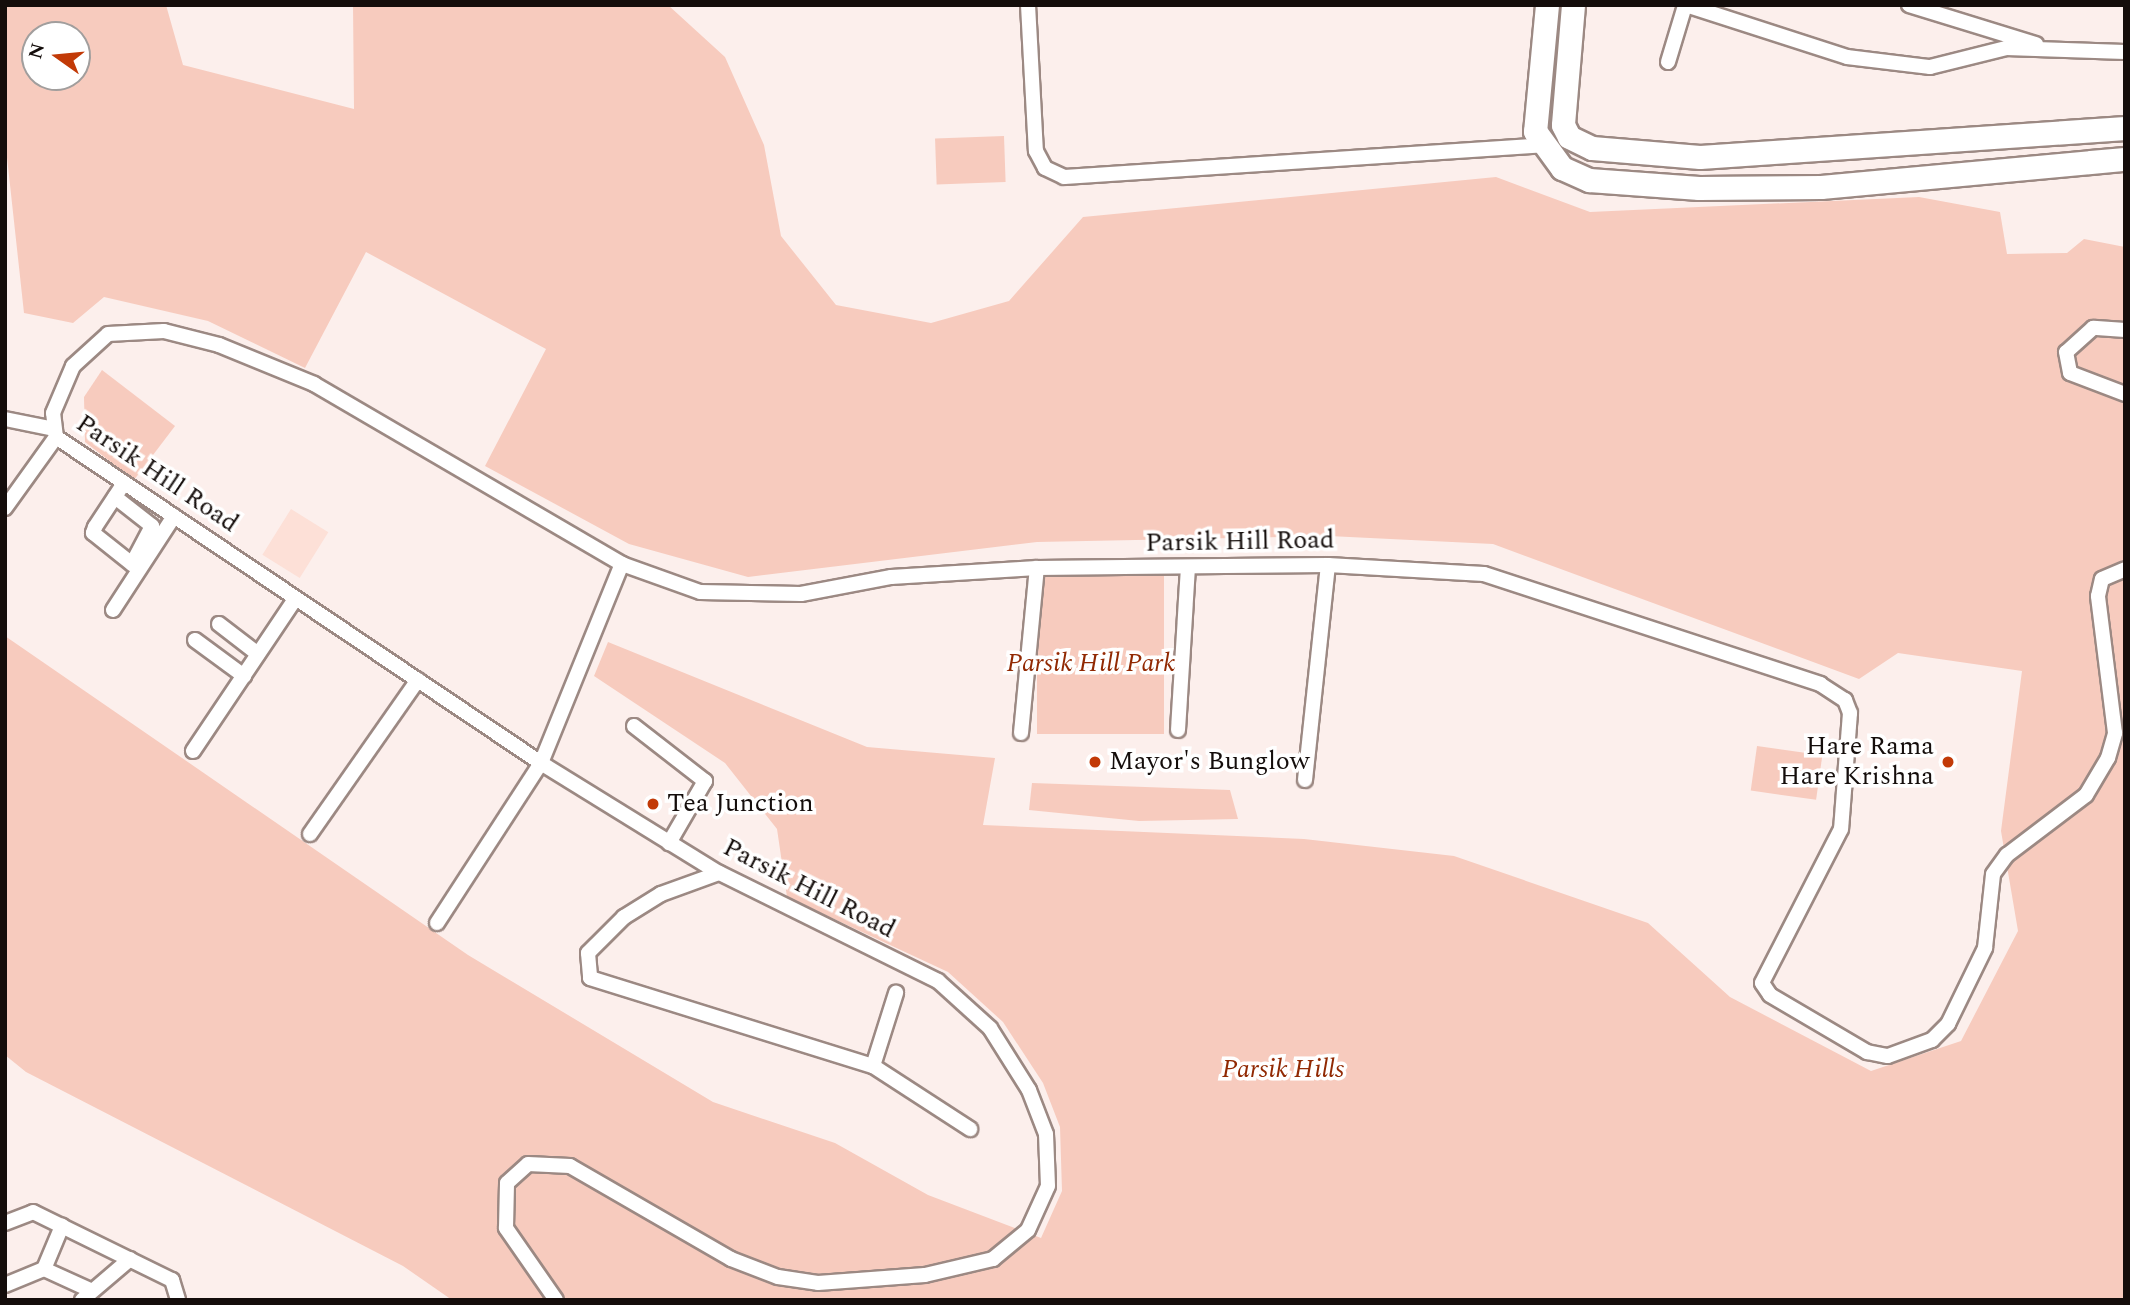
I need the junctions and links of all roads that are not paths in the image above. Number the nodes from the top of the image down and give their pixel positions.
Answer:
1 (1028, 5) edge
2 (1547, 5) edge
3 (1573, 5) edge
4 (1909, 5) edge
5 (1685, 7) edge
6 (2125, 52) edge
7 (2075, 53) junction
8 (1668, 62) dead end
9 (2125, 128) edge
10 (1540, 145) junction
11 (2125, 159) edge
12 (2125, 330) edge
13 (2125, 394) edge
14 (5, 419) edge
15 (53, 433) junction
16 (124, 483) junction
17 (115, 497) junction
18 (5, 508) edge
19 (174, 516) junction
20 (622, 564) junction
21 (1328, 565) junction
22 (135, 566) junction
23 (1188, 567) junction
24 (1037, 568) junction
25 (2125, 569) edge
26 (296, 598) junction
27 (113, 610) dead end
28 (219, 624) dead end
29 (195, 640) dead end
30 (256, 652) junction
31 (242, 674) junction
32 (418, 680) junction
33 (634, 726) dead end
34 (1178, 730) dead end
35 (1021, 733) dead end
36 (193, 751) dead end
37 (541, 763) junction
38 (1306, 780) dead end
39 (310, 834) dead end
40 (669, 843) junction
41 (719, 873) junction
42 (437, 923) dead end
43 (895, 993) dead end
44 (873, 1066) junction
45 (970, 1129) dead end
46 (5, 1223) edge
47 (62, 1226) junction
48 (130, 1259) junction
49 (44, 1269) junction
50 (5, 1285) edge
51 (86, 1295) edge
52 (178, 1300) edge
53 (556, 1300) edge

1 - 10 street
2 - 10 main road
3 - 9 main road
4 - 7 street
5 - 7 street
5 - 8 street
6 - 7 street
10 - 11 main road
12 - 13 street
14 - 15 street
15 - 16 street, Parsik Hill Road
15 - 18 street
15 - 20 street, Parsik Hill Road
16 - 17 street
16 - 19 street, Parsik Hill Road
17 - 22 street
17 - 22 street
19 - 22 street
19 - 26 street, Parsik Hill Road
20 - 24 street, Parsik Hill Road
20 - 37 street
21 - 23 street, Parsik Hill Road
21 - 25 street, Parsik Hill Road
21 - 38 street
22 - 27 street
23 - 24 street, Parsik Hill Road
23 - 34 street
24 - 35 street
26 - 30 street
26 - 32 street, Parsik Hill Road
28 - 30 street
29 - 31 street
30 - 31 street
31 - 36 street
32 - 37 street, Parsik Hill Road
32 - 39 street
33 - 40 street
37 - 40 street, Parsik Hill Road
37 - 42 street
40 - 41 street, Parsik Hill Road
41 - 44 street
41 - 53 street, Parsik Hill Road
43 - 44 street
44 - 45 street
46 - 47 street
47 - 48 street
47 - 49 street
48 - 51 street
48 - 52 street
49 - 50 street
49 - 51 street

